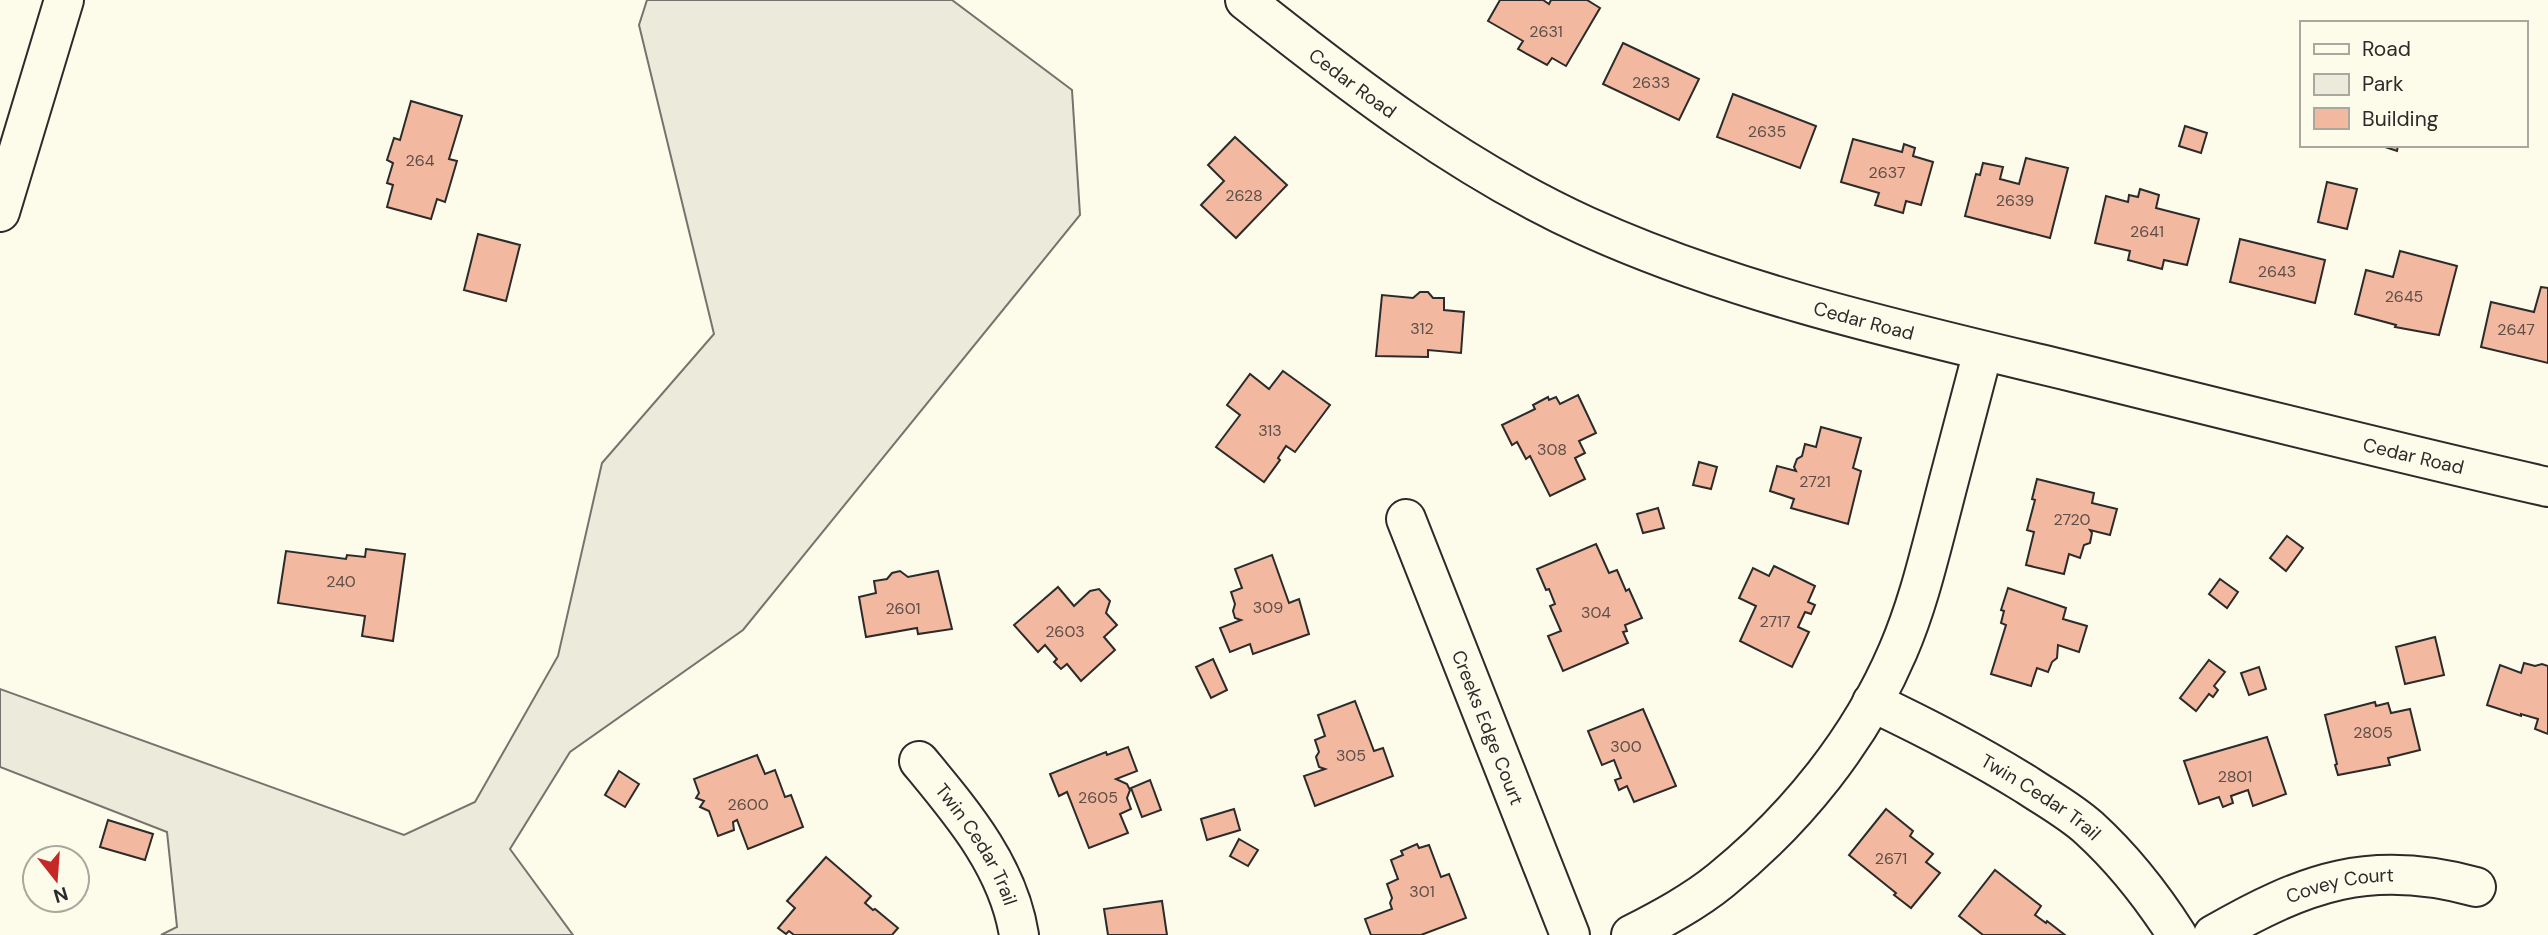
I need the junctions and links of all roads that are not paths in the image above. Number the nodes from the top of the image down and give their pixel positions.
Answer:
1 (64, 0) edge
2 (1245, 0) edge
3 (0, 212) edge
4 (1983, 351) junction
5 (2548, 487) edge
6 (1406, 519) dead end
7 (1872, 702) junction
8 (919, 761) dead end
9 (2476, 887) dead end
10 (1019, 935) edge
11 (1570, 935) edge
12 (1631, 935) edge
13 (2176, 935) edge
14 (2213, 935) edge

1 - 3 street
2 - 4 street, Cedar Road
4 - 5 street, Cedar Road
4 - 7 street
6 - 11 street, Creeks Edge Court
7 - 12 street
7 - 13 street, Twin Cedar Trail
8 - 10 street, Twin Cedar Trail
9 - 14 street, Covey Court

